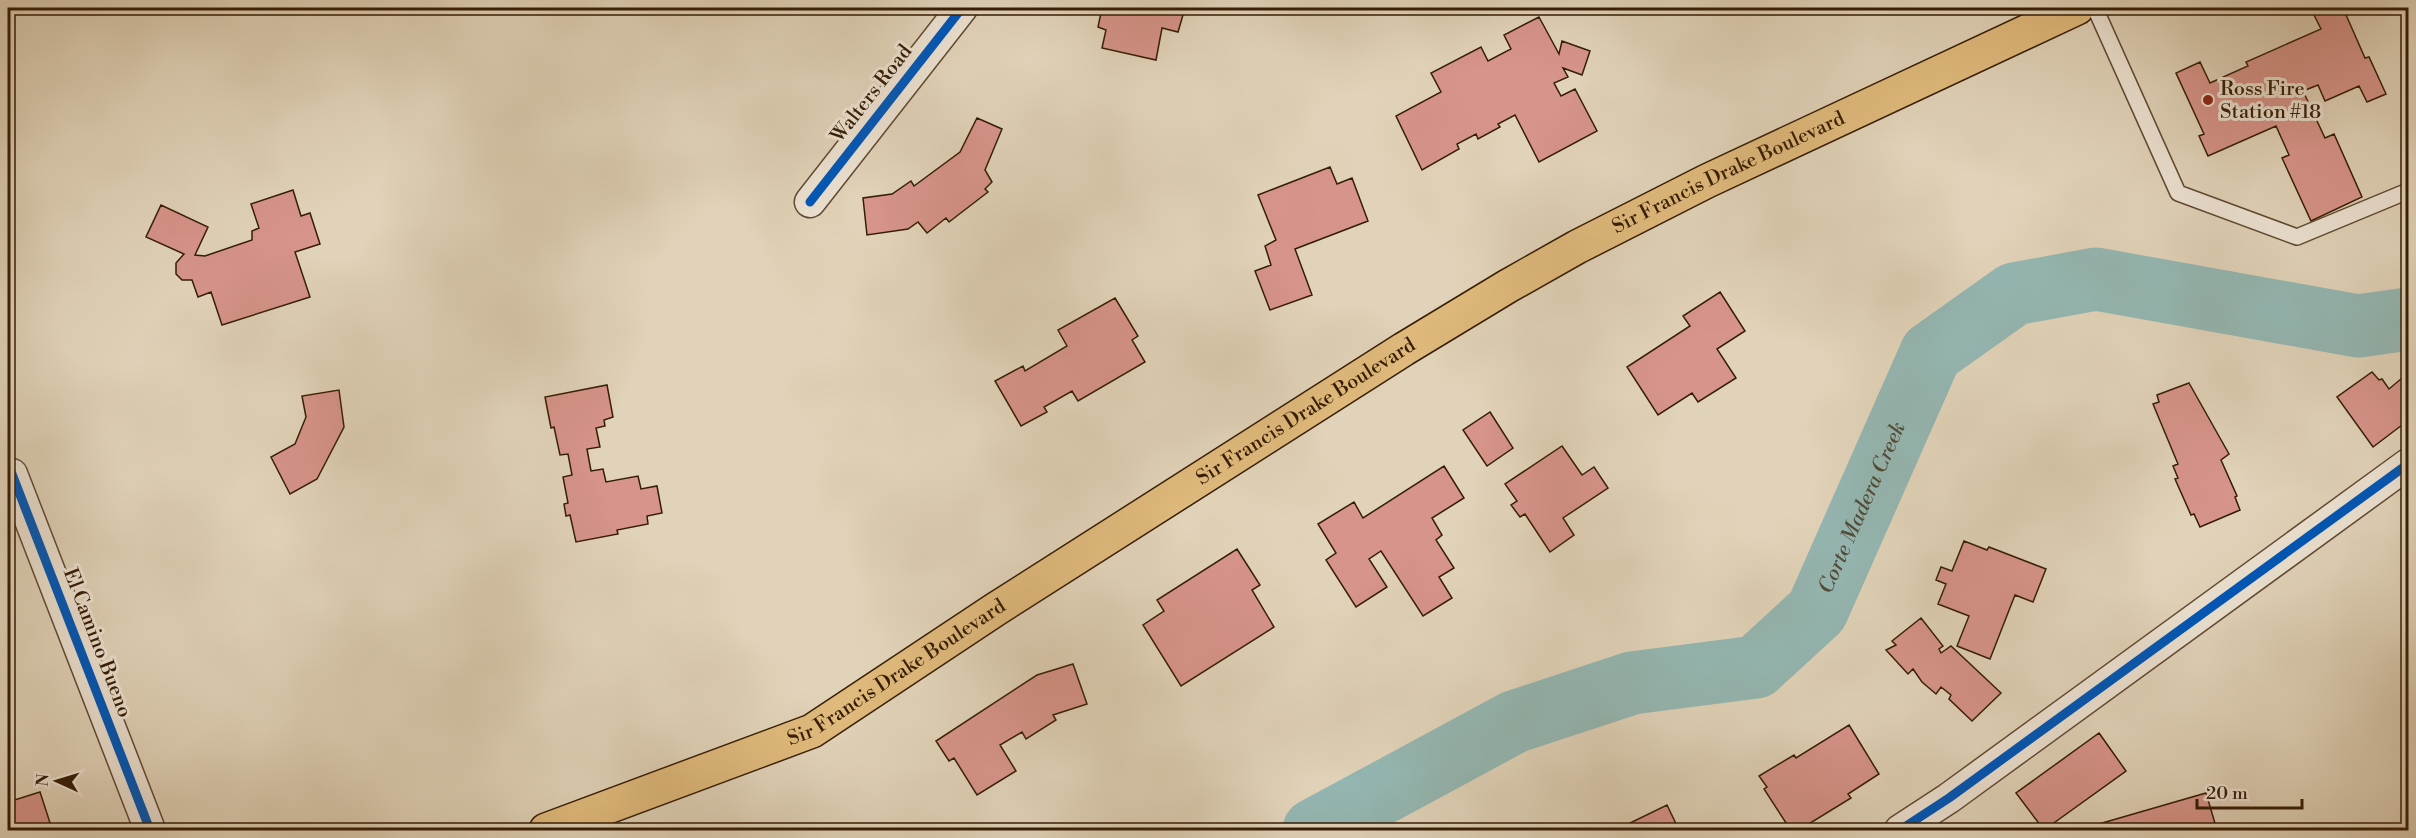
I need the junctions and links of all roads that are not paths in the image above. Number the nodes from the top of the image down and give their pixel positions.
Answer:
1 (962, 8) edge
2 (2077, 8) edge
3 (2095, 8) edge
4 (2409, 191) edge
5 (810, 202) dead end
6 (2409, 464) edge
7 (8, 474) edge
8 (150, 831) edge
9 (546, 831) edge
10 (1900, 831) edge

1 - 5 street, Walters Road
2 - 9 main road, Sir Francis Drake Boulevard
3 - 4 lane
6 - 10 street
7 - 8 street, El Camino Bueno

